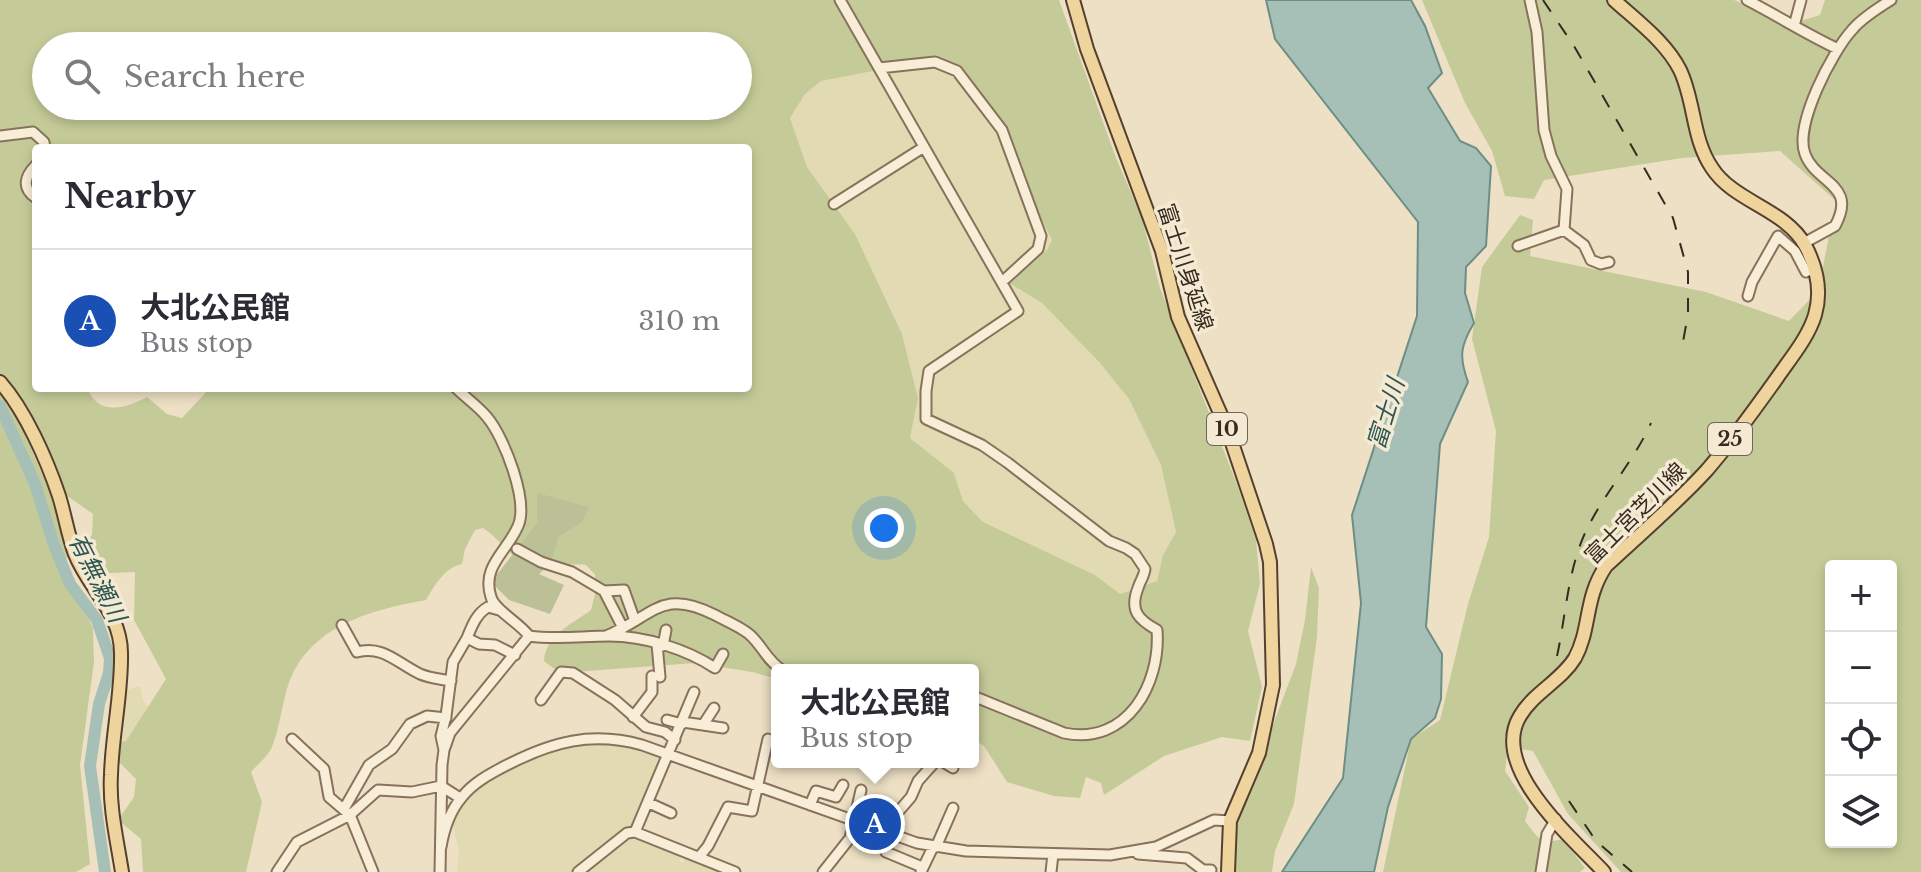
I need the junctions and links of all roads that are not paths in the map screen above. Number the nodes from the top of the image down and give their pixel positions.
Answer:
1 (840, 0) edge
2 (1073, 0) edge
3 (1530, 0) edge
4 (1614, 0) edge
5 (1747, 0) edge
6 (1801, 0) edge
7 (1891, 0) edge
8 (1794, 26) junction
9 (1838, 49) junction
10 (879, 68) junction
11 (0, 136) edge
12 (44, 144) edge
13 (924, 147) junction
14 (32, 169) edge
15 (32, 195) edge
16 (834, 204) dead end
17 (1564, 230) junction
18 (1804, 243) junction
19 (1518, 246) dead end
20 (1609, 262) dead end
21 (1815, 268) junction
22 (1003, 281) junction
23 (1748, 296) dead end
24 (0, 382) edge
25 (461, 392) edge
26 (517, 549) dead end
27 (604, 591) junction
28 (503, 610) junction
29 (635, 621) junction
30 (342, 625) dead end
31 (623, 628) junction
32 (666, 630) dead end
33 (529, 636) junction
34 (606, 636) junction
35 (467, 638) junction
36 (660, 645) junction
37 (723, 654) dead end
38 (515, 655) junction
39 (773, 664) edge
40 (451, 681) junction
41 (694, 692) dead end
42 (979, 698) edge
43 (541, 700) dead end
44 (714, 708) dead end
45 (633, 717) junction
46 (446, 718) junction
47 (667, 720) dead end
48 (682, 723) junction
49 (703, 725) junction
50 (723, 728) dead end
51 (292, 739) dead end
52 (768, 739) dead end
53 (675, 740) junction
54 (444, 750) junction
55 (704, 753) dead end
56 (669, 755) junction
57 (702, 767) junction
58 (930, 768) edge
59 (843, 785) dead end
60 (441, 786) junction
61 (756, 786) junction
62 (861, 790) dead end
63 (460, 798) junction
64 (649, 803) junction
65 (810, 805) junction
66 (953, 808) dead end
67 (347, 812) junction
68 (671, 813) dead end
69 (1556, 819) junction
70 (854, 820) junction
71 (1230, 821) junction
72 (635, 832) junction
73 (889, 832) junction
74 (441, 847) junction
75 (934, 847) junction
76 (1128, 853) junction
77 (1053, 854) junction
78 (699, 857) junction
79 (922, 870) edge
80 (1228, 870) edge
81 (1210, 871) edge
82 (122, 872) edge
83 (277, 872) edge
84 (373, 872) edge
85 (440, 872) edge
86 (578, 872) edge
87 (735, 872) edge
88 (823, 872) edge
89 (1051, 872) edge
90 (1541, 872) edge
91 (1604, 872) edge

1 - 10 street
2 - 71 main road, 富士川身延線 / 10
3 - 17 street
4 - 18 main road, 富士宮芝川線 / 25
5 - 8 street
6 - 8 street
7 - 9 street
8 - 9 street
9 - 18 street
10 - 13 street
10 - 22 street
11 - 12 street
13 - 16 street
13 - 22 street
14 - 15 street
17 - 19 street
17 - 20 street
18 - 21 main road, 富士宮芝川線 / 25
21 - 23 street
21 - 69 main road, 富士宮芝川線 / 25
22 - 42 street
24 - 82 main road
25 - 28 street
26 - 27 street
27 - 29 street
27 - 31 street
28 - 33 street
28 - 35 street
29 - 31 street
29 - 39 street
30 - 40 street
31 - 34 street
32 - 36 street
33 - 34 street
33 - 38 street
34 - 36 street
35 - 38 street
35 - 40 street
36 - 37 street
36 - 45 street
38 - 54 street
40 - 46 street
41 - 48 street
43 - 45 street
44 - 49 street
45 - 53 street
46 - 54 street
46 - 67 street
47 - 48 street
48 - 49 street
48 - 53 street
49 - 50 street
51 - 67 street
52 - 61 street
53 - 56 street
54 - 60 street
55 - 57 street
56 - 57 street
56 - 63 street
56 - 64 street
57 - 61 street
58 - 73 street
59 - 65 street
60 - 63 street
60 - 67 street
60 - 74 street
61 - 65 street
61 - 78 street
62 - 70 street
63 - 74 street
64 - 68 street
64 - 72 street
65 - 70 street
66 - 75 street
67 - 83 street
67 - 84 street
69 - 90 street
69 - 91 main road, 富士宮芝川線 / 25
70 - 73 street
70 - 88 street
71 - 76 street
71 - 80 main road, 富士川身延線 / 10
72 - 78 street
72 - 86 street
73 - 75 street
73 - 79 street
74 - 85 street
75 - 77 street
75 - 79 street
76 - 77 street
76 - 81 street
77 - 89 street
78 - 87 street
80 - 81 street

